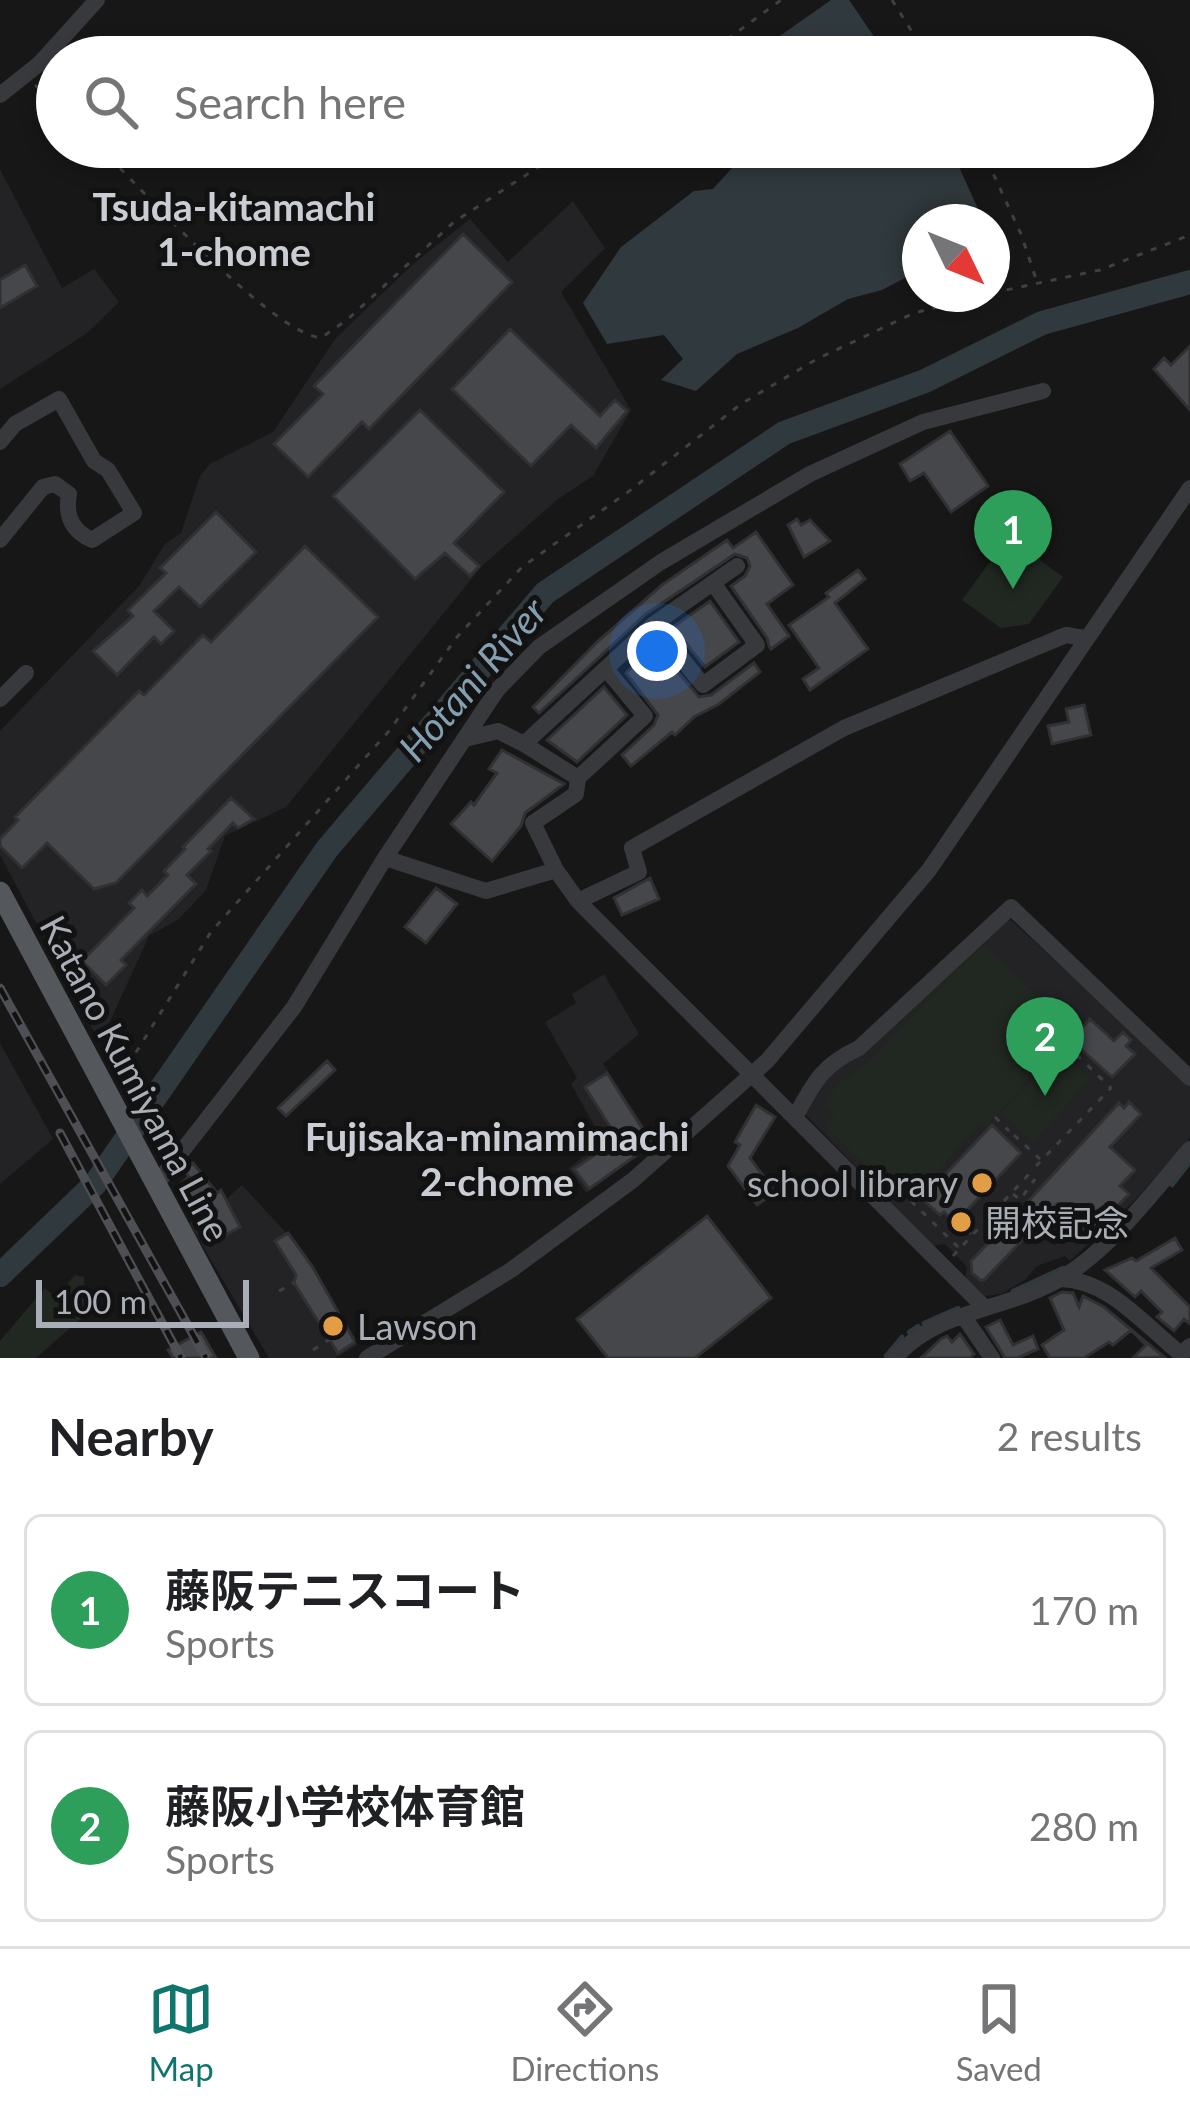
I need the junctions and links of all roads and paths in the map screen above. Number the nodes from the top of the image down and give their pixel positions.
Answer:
1 (97, 0) edge
2 (782, 0) edge
3 (892, 0) edge
4 (63, 36) edge
5 (732, 36) edge
6 (915, 36) edge
7 (36, 64) edge
8 (26, 75) junction
9 (36, 85) edge
10 (0, 95) edge
11 (120, 168) edge
12 (537, 168) edge
13 (991, 168) edge
14 (1190, 235) edge
15 (1038, 284) junction
16 (1010, 290) edge
17 (922, 312) edge
18 (1043, 391) dead end
19 (0, 442) edge
20 (1190, 488) edge
21 (0, 540) edge
22 (737, 566) dead end
23 (713, 583) junction
24 (654, 624) junction
25 (1085, 638) junction
26 (606, 668) junction
27 (26, 673) dead end
28 (0, 699) edge
29 (465, 739) junction
30 (524, 744) junction
31 (578, 778) junction
32 (385, 858) junction
33 (556, 871) junction
34 (0, 892) edge
35 (578, 901) junction
36 (1058, 1037) dead end
37 (753, 1074) junction
38 (1190, 1078) edge
39 (113, 1096) junction
40 (795, 1117) junction
41 (994, 1117) dead end
42 (1190, 1149) edge
43 (1042, 1161) junction
44 (1036, 1166) dead end
45 (1030, 1174) dead end
46 (1035, 1179) dead end
47 (155, 1186) junction
48 (1011, 1193) junction
49 (911, 1201) dead end
50 (995, 1211) junction
51 (1002, 1217) dead end
52 (957, 1221) dead end
53 (972, 1235) junction
54 (960, 1249) junction
55 (944, 1266) junction
56 (1060, 1279) junction
57 (294, 1283) dead end
58 (279, 1292) dead end
59 (985, 1308) junction
60 (964, 1317) junction
61 (330, 1339) dead end
62 (313, 1350) dead end
63 (1184, 1354) edge
64 (249, 1358) edge
65 (367, 1358) edge
66 (895, 1358) edge
67 (992, 1358) edge

1 - 4 street
2 - 5 path
3 - 6 path
7 - 8 street
8 - 9 path
8 - 10 street
11 - 12 path
13 - 15 path
14 - 15 path
15 - 16 path
17 - 39 path
18 - 29 street
19 - 21 street
20 - 25 street
22 - 23 street
23 - 24 street
23 - 24 street
24 - 26 street
25 - 35 street
25 - 37 street
26 - 30 street
26 - 31 street
27 - 28 street
29 - 30 street
29 - 32 street
30 - 31 street
31 - 33 street
32 - 33 street
32 - 47 street
33 - 35 street
34 - 39 main road, Katano Kumiyama Line
35 - 37 street
36 - 43 path
37 - 40 street
37 - 65 street
38 - 40 street
39 - 47 main road, Katano Kumiyama Line
40 - 55 street
41 - 43 path
42 - 56 street
43 - 44 path
45 - 48 path
46 - 48 path
47 - 64 main road, Katano Kumiyama Line
48 - 50 path
49 - 54 path
50 - 51 path
50 - 53 path
52 - 53 path
53 - 54 path
54 - 55 path
55 - 59 street
56 - 59 street
56 - 63 street
57 - 58 path
59 - 60 street
60 - 66 street
60 - 67 street
61 - 62 path

